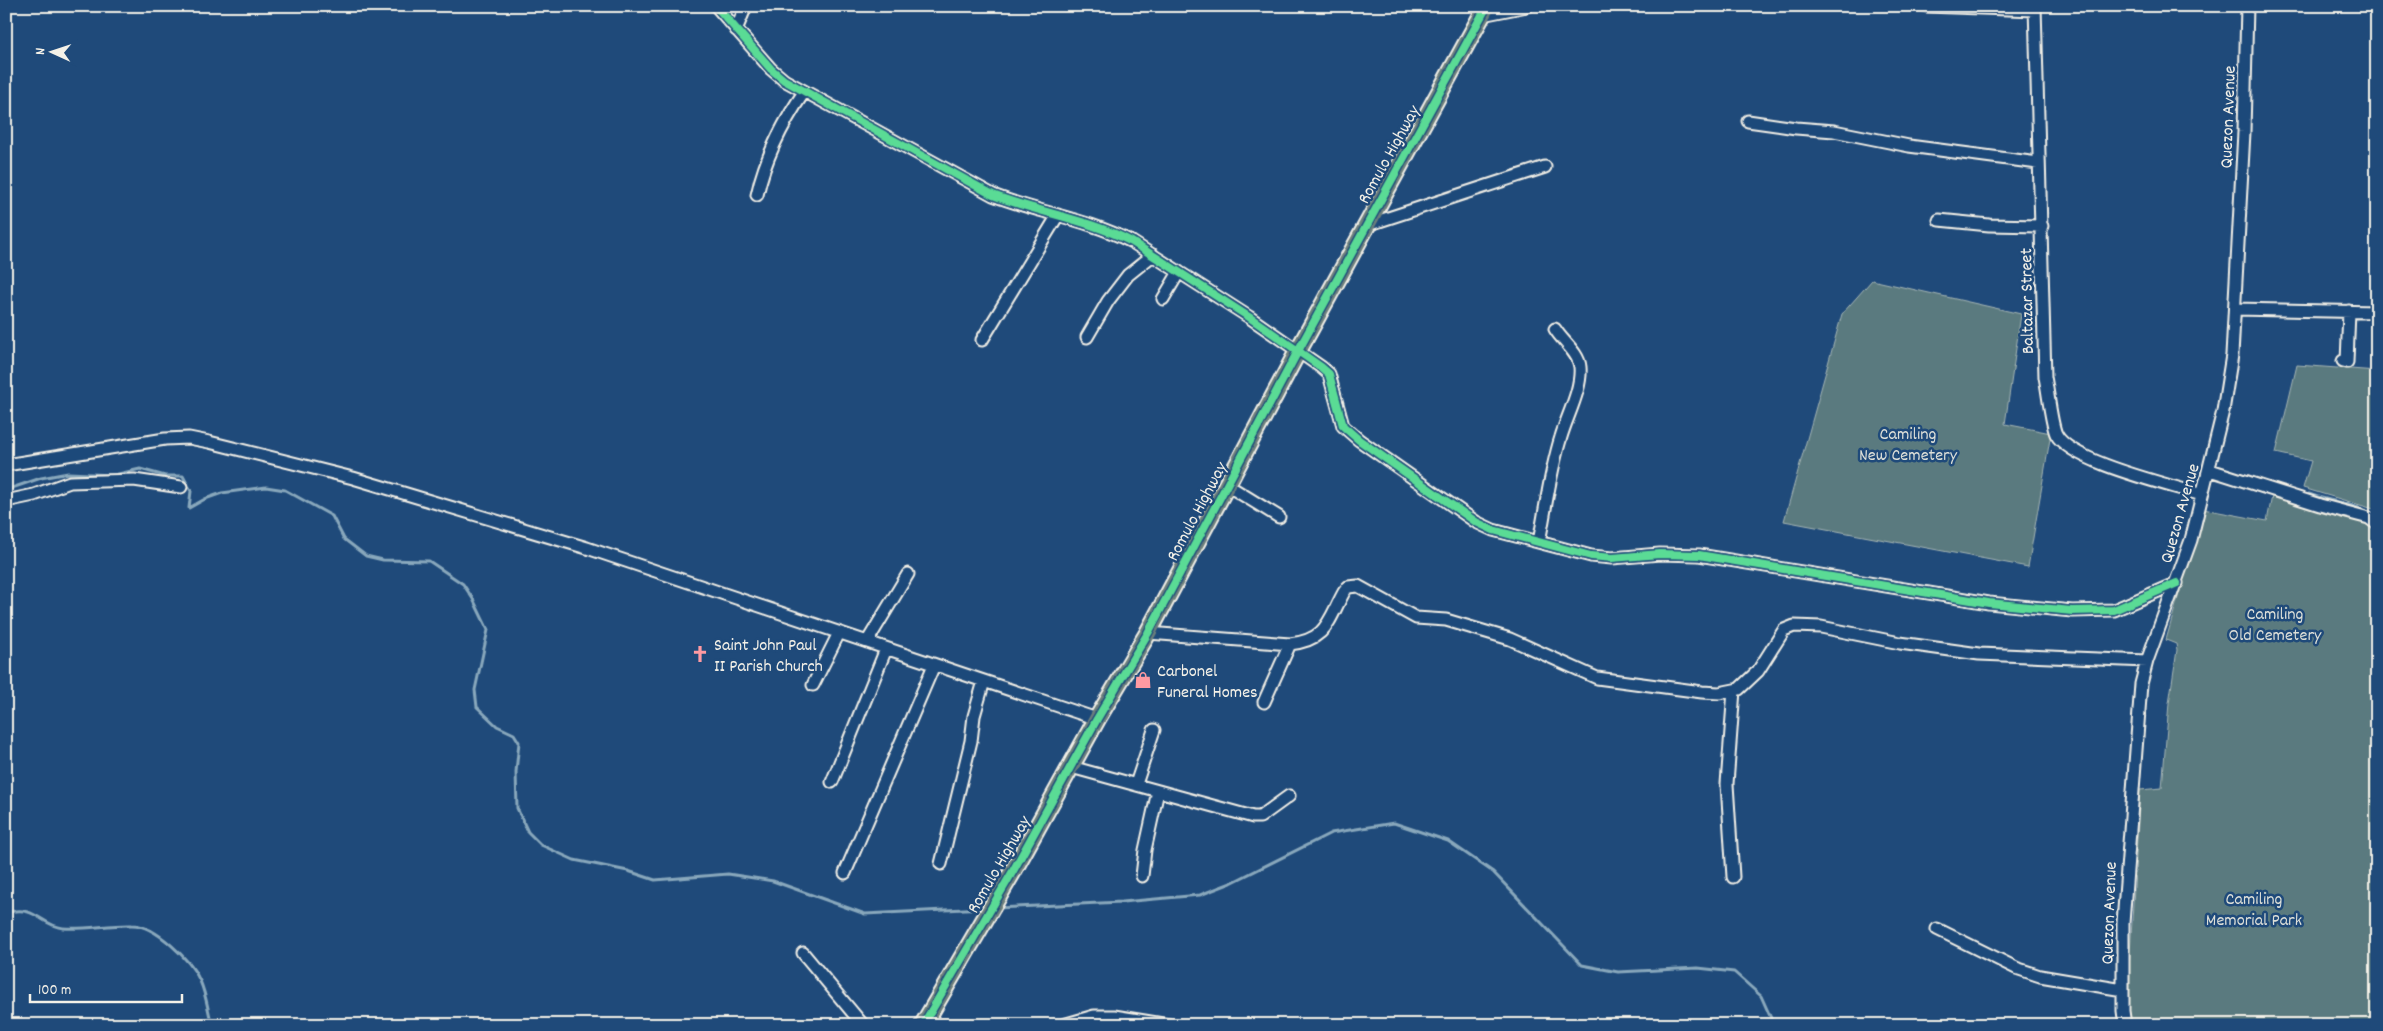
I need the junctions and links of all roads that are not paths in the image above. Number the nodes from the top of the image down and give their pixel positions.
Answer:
1 (716, 6) edge
2 (746, 6) edge
3 (1527, 6) edge
4 (1926, 6) edge
5 (2247, 6) edge
6 (2035, 8) edge
7 (1484, 11) edge
8 (736, 30) junction
9 (804, 92) junction
10 (1748, 121) dead end
11 (2038, 163) junction
12 (1545, 167) dead end
13 (757, 195) dead end
14 (1058, 215) junction
15 (1939, 220) dead end
16 (1367, 225) junction
17 (2042, 226) junction
18 (1153, 255) junction
19 (1179, 272) junction
20 (1163, 299) dead end
21 (2236, 309) junction
22 (2349, 311) junction
23 (2377, 312) edge
24 (1555, 330) dead end
25 (1087, 337) dead end
26 (982, 340) dead end
27 (1298, 351) junction
28 (2343, 361) dead end
29 (6, 465) edge
30 (2210, 470) junction
31 (1227, 484) junction
32 (181, 487) dead end
33 (2202, 495) junction
34 (6, 501) edge
35 (1279, 517) dead end
36 (2377, 524) edge
37 (1539, 542) junction
38 (908, 574) dead end
39 (2177, 583) junction
40 (838, 633) junction
41 (1148, 633) junction
42 (866, 642) junction
43 (1290, 644) junction
44 (886, 649) junction
45 (2147, 661) junction
46 (934, 665) junction
47 (984, 682) junction
48 (813, 685) dead end
49 (1734, 690) junction
50 (1264, 702) dead end
51 (1097, 719) junction
52 (1154, 730) dead end
53 (1071, 767) junction
54 (832, 782) dead end
55 (1136, 784) junction
56 (1158, 791) junction
57 (1289, 796) dead end
58 (941, 864) dead end
59 (846, 873) dead end
60 (1142, 876) dead end
61 (1732, 877) dead end
62 (1937, 929) dead end
63 (803, 953) dead end
64 (2123, 990) junction
65 (863, 1025) edge
66 (923, 1025) edge
67 (1063, 1025) edge
68 (1169, 1025) edge
69 (2126, 1025) edge

1 - 8 street
2 - 8 street
3 - 7 street
4 - 6 street
5 - 21 street, Quezon Avenue
6 - 11 street, Baltazar Street
7 - 16 highway, Romulo Highway
8 - 9 street
9 - 13 street
9 - 14 street
10 - 11 street
11 - 17 street, Baltazar Street
12 - 16 street
14 - 18 street
14 - 26 street
15 - 17 street
16 - 27 highway, Romulo Highway
17 - 33 street, Baltazar Street
18 - 19 street
18 - 25 street
19 - 20 street
19 - 27 street
21 - 22 street
21 - 30 street, Quezon Avenue
22 - 23 street
22 - 28 street
24 - 37 street
27 - 31 highway, Romulo Highway
27 - 37 street
29 - 40 street
30 - 33 street, Quezon Avenue
30 - 36 street
31 - 35 street
31 - 41 highway, Romulo Highway
32 - 34 street
33 - 39 street, Quezon Avenue
37 - 39 street
38 - 42 street
39 - 45 street, Quezon Avenue
40 - 42 street
40 - 48 street
41 - 43 street
41 - 51 highway, Romulo Highway
42 - 44 street
43 - 49 street
43 - 50 street
44 - 46 street
44 - 54 street
45 - 49 street
45 - 64 street, Quezon Avenue
46 - 47 street
46 - 59 street
47 - 51 street
47 - 58 street
49 - 61 street
51 - 53 highway, Romulo Highway
52 - 55 street
53 - 55 street
53 - 66 highway, Romulo Highway
55 - 56 street
56 - 57 street
56 - 60 street
62 - 64 street
63 - 65 street
64 - 69 street, Quezon Avenue
67 - 68 street

